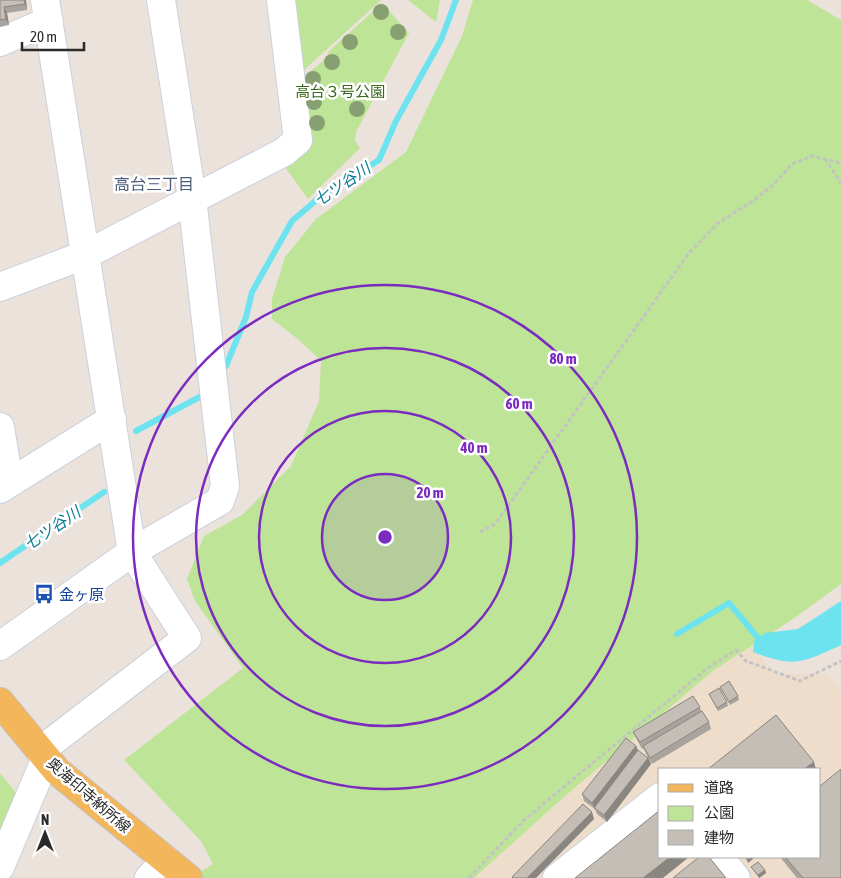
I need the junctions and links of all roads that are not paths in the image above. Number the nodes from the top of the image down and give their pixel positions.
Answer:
1 (161, 0) edge
2 (281, 0) edge
3 (47, 11) edge
4 (0, 42) edge
5 (192, 198) junction
6 (87, 254) junction
7 (0, 287) edge
8 (112, 419) junction
9 (0, 427) edge
10 (5, 486) edge
11 (132, 552) junction
12 (0, 646) edge
13 (0, 702) edge
14 (43, 754) junction
15 (658, 799) edge
16 (720, 858) edge
17 (0, 867) edge
18 (158, 869) edge
19 (188, 878) edge
20 (557, 878) edge
21 (736, 878) edge

1 - 5 street
2 - 5 street
3 - 4 street
3 - 6 street
5 - 6 street
5 - 11 street
6 - 7 street
6 - 8 street
8 - 10 street
8 - 11 street
9 - 10 street
11 - 12 street
11 - 14 street
13 - 14 main road, 奥海印寺納所線
14 - 17 street
14 - 18 main road, 奥海印寺納所線
15 - 20 street
16 - 21 street
18 - 19 main road, 奥海印寺納所線

